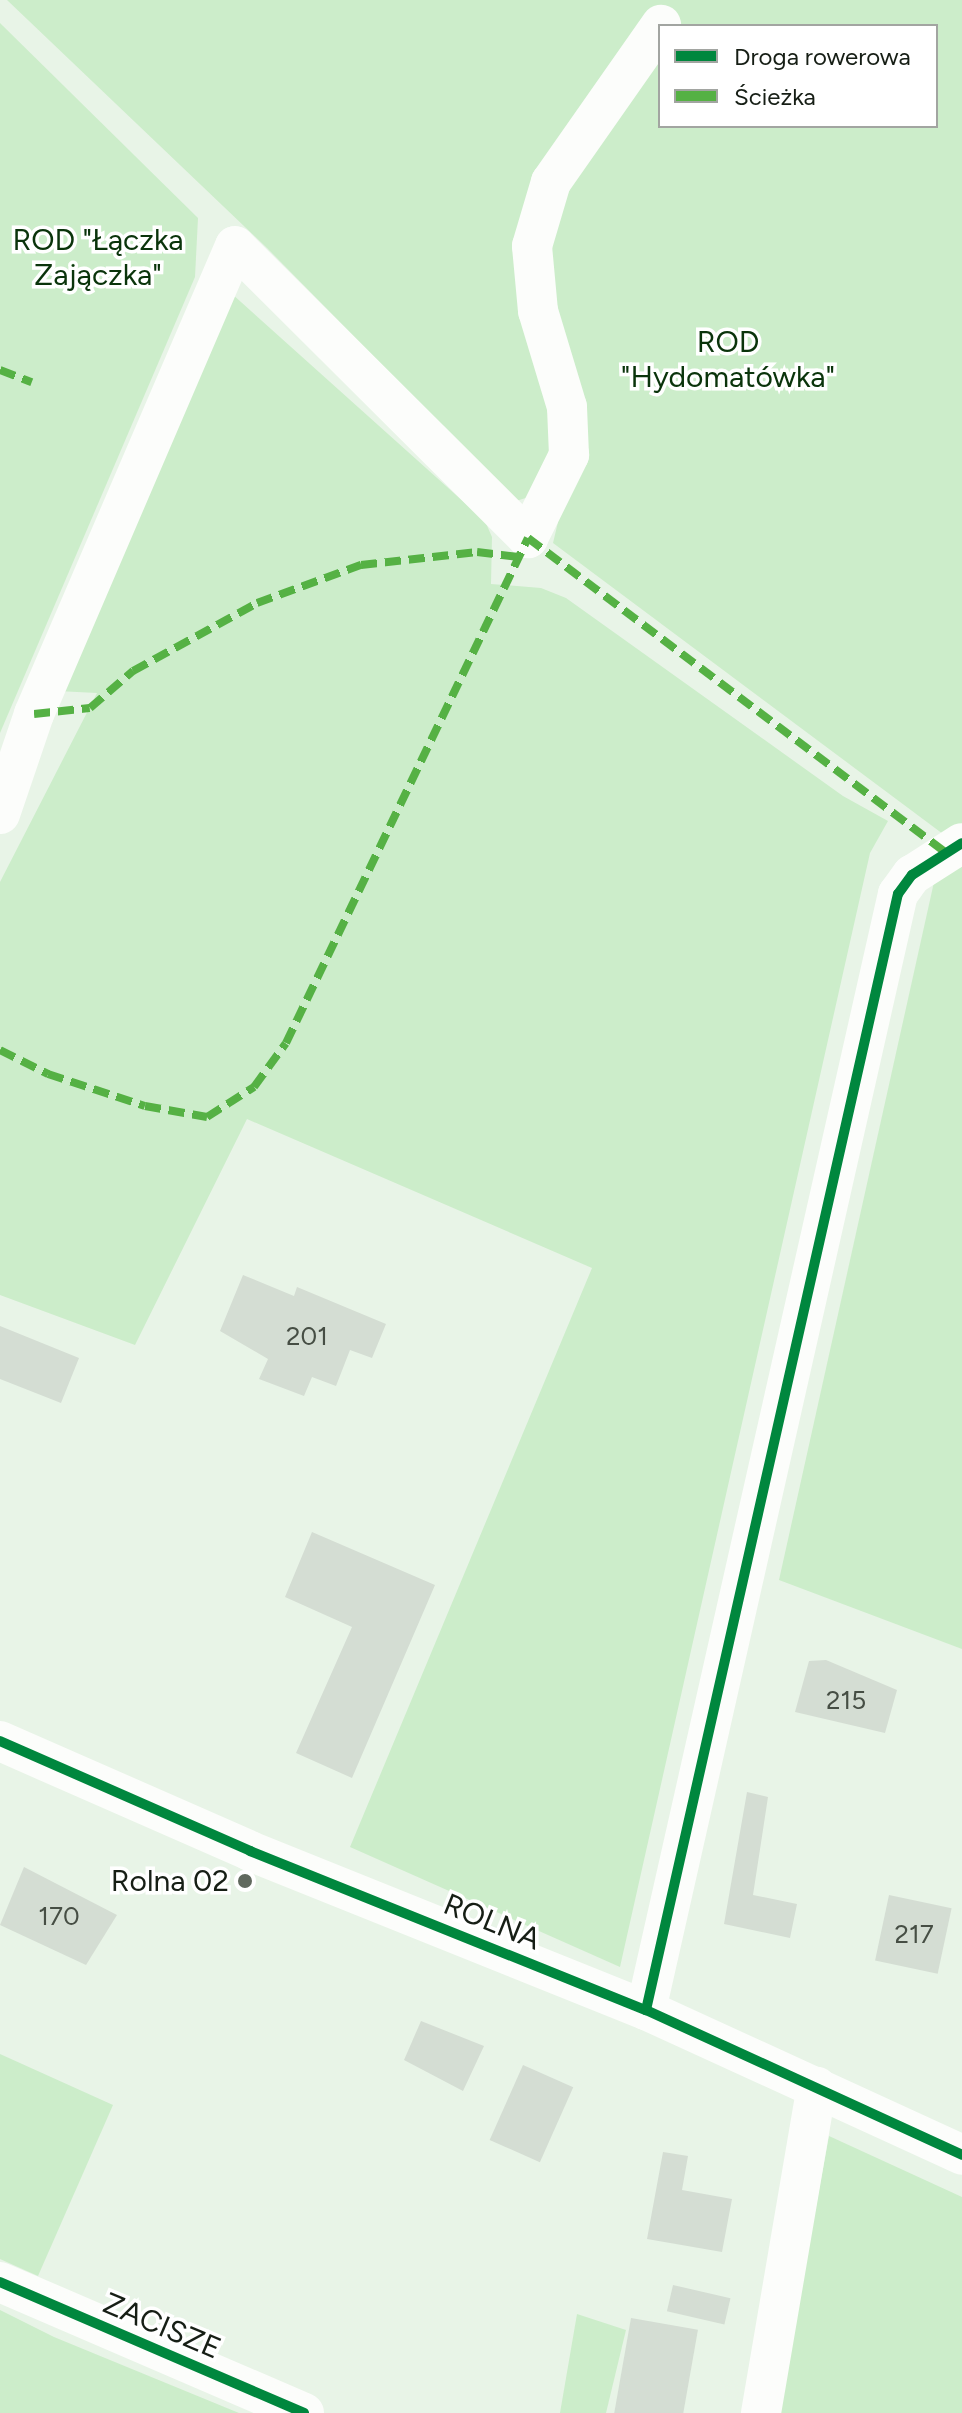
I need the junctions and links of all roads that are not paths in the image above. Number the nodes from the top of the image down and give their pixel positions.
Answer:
1 (658, 29) edge
2 (0, 814) edge
3 (962, 843) edge
4 (0, 1741) edge
5 (646, 2010) junction
6 (817, 2087) junction
7 (962, 2155) edge
8 (0, 2282) edge
9 (304, 2413) edge
10 (761, 2413) edge

1 - 2 street
3 - 5 street
4 - 5 street, ROLNA
5 - 6 street, ROLNA
6 - 7 street, ROLNA
6 - 10 street
8 - 9 street, ZACISZE

